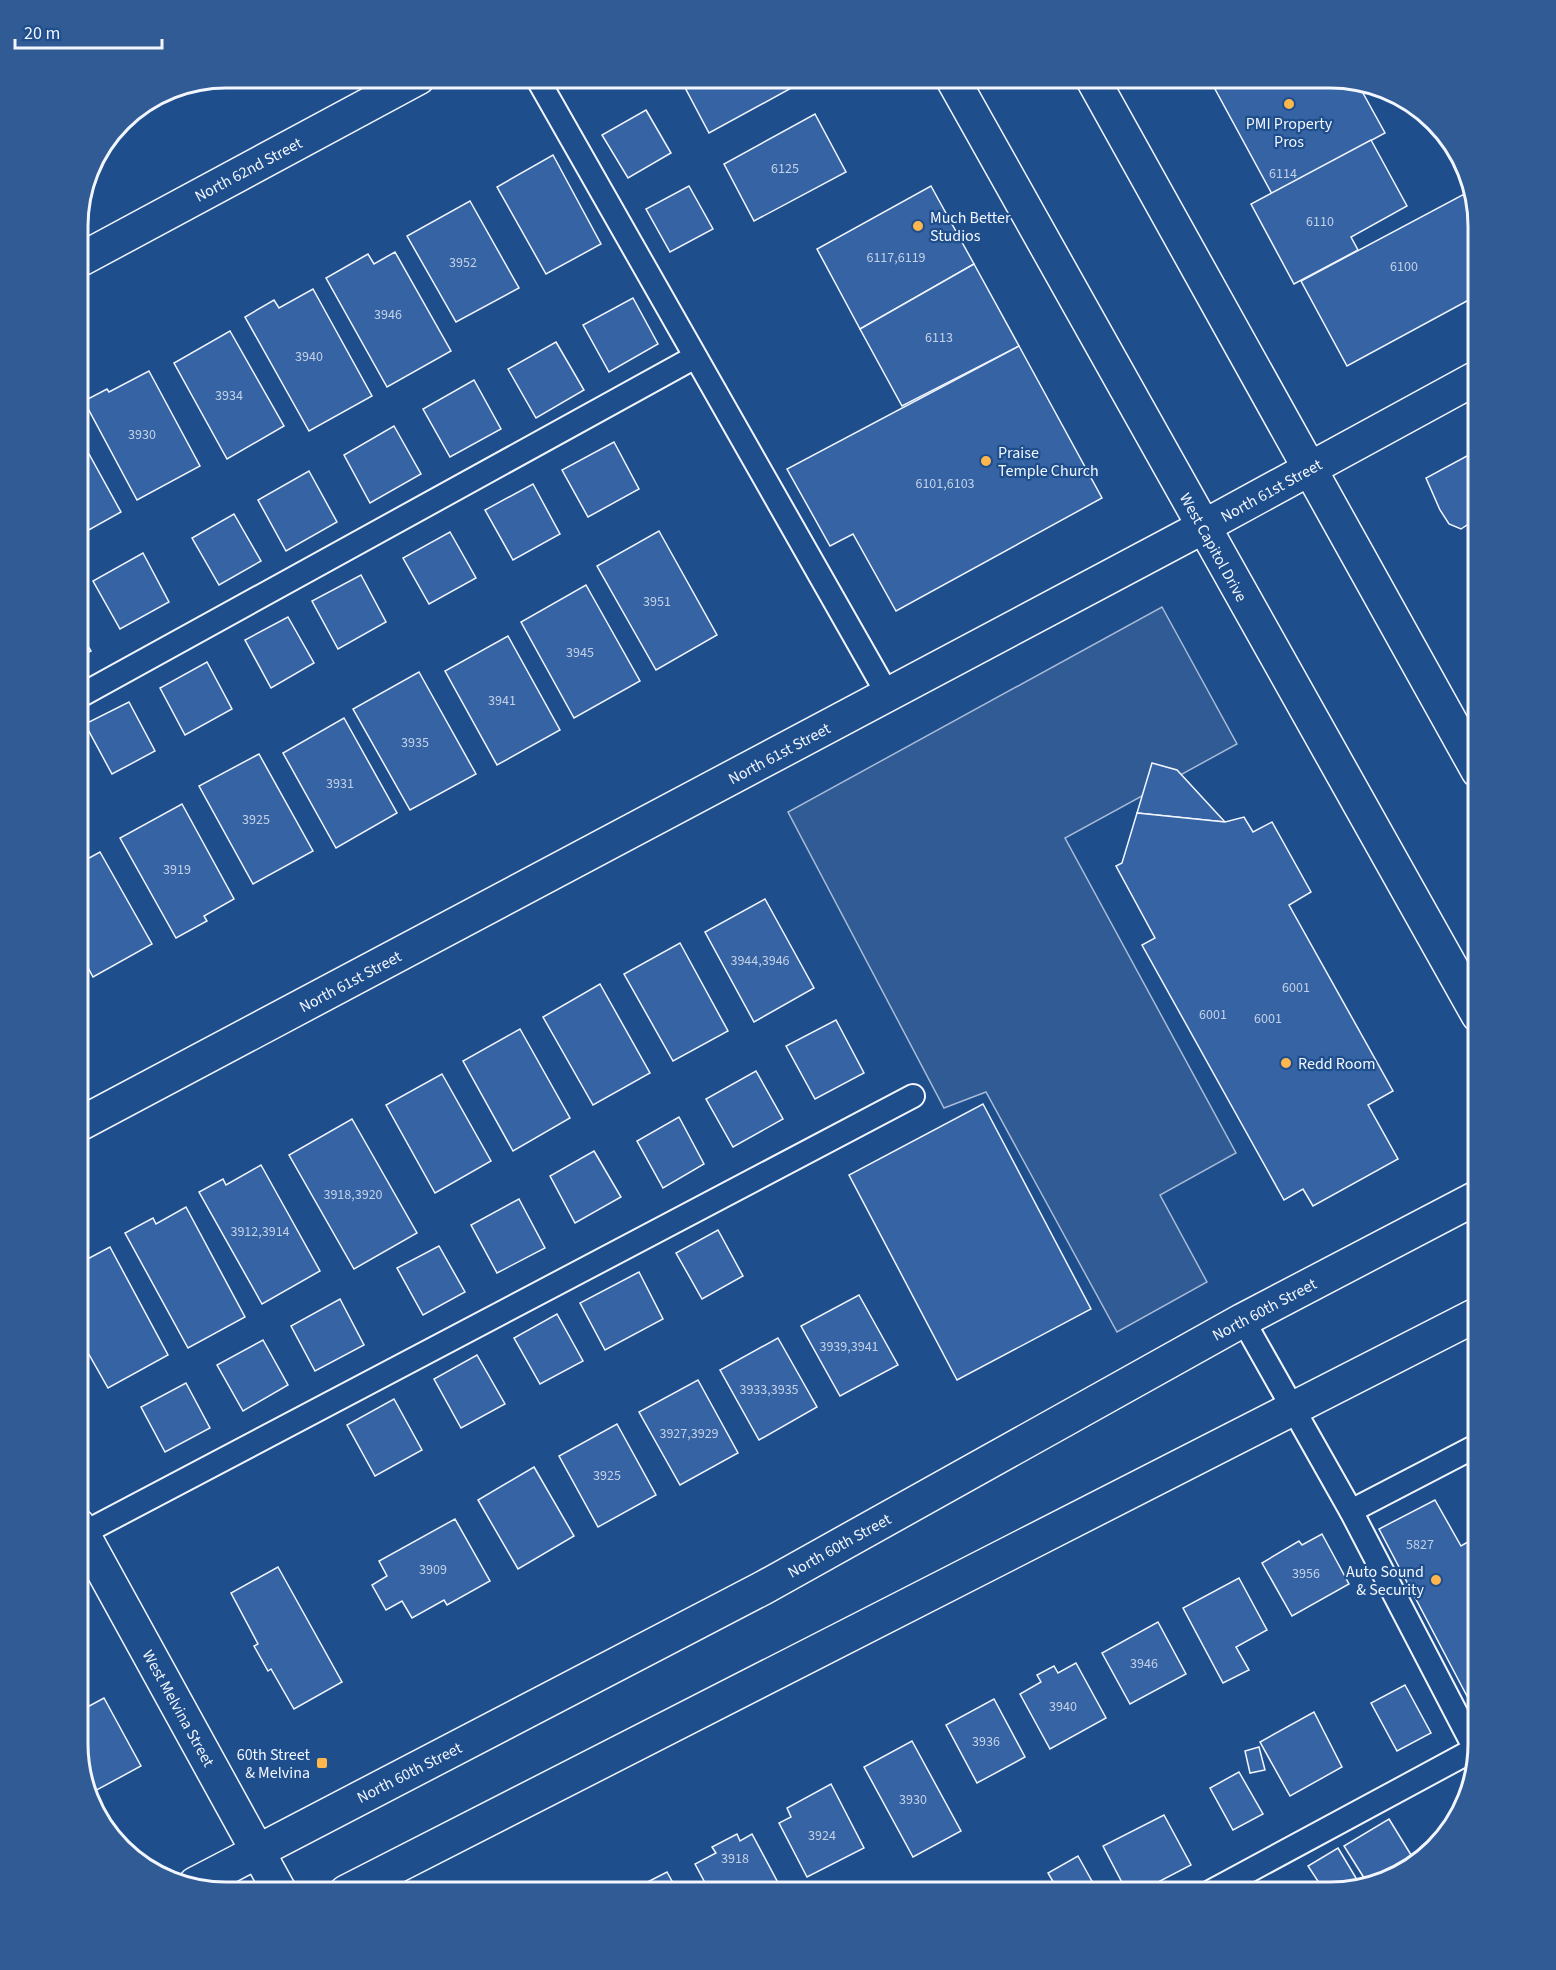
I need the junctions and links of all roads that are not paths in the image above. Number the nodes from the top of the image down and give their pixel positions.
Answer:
1 (399, 88) edge
2 (543, 88) edge
3 (958, 89) edge
4 (1098, 89) edge
5 (89, 255) edge
6 (695, 357) junction
7 (1468, 383) edge
8 (1309, 469) junction
9 (1203, 527) junction
10 (89, 691) edge
11 (888, 695) junction
12 (1468, 753) edge
13 (1468, 997) edge
14 (913, 1096) dead end
15 (88, 1119) edge
16 (1468, 1202) edge
17 (1468, 1319) edge
18 (1243, 1320) junction
19 (1292, 1409) junction
20 (1468, 1450) edge
21 (1351, 1511) junction
22 (88, 1528) edge
23 (88, 1547) edge
24 (1468, 1735) edge
25 (1467, 1755) edge
26 (258, 1851) junction
27 (204, 1879) edge
28 (274, 1882) edge
29 (366, 1882) edge
30 (1229, 1882) edge

1 - 5 main road, North 62nd Street
2 - 6 lane
3 - 9 main road, West Capitol Drive
4 - 8 main road
6 - 10 lane
6 - 11 lane
7 - 8 main road, North 61st Street
8 - 9 main road, North 61st Street
8 - 12 main road
9 - 11 main road, North 61st Street
9 - 13 main road, West Capitol Drive
11 - 15 main road, North 61st Street
14 - 22 lane
16 - 18 main road, North 60th Street
17 - 19 main road
18 - 19 lane
18 - 26 main road, North 60th Street
19 - 21 lane
19 - 29 main road
20 - 21 lane
21 - 24 lane
23 - 26 main road, West Melvina Street
25 - 30 lane
26 - 27 main road, North 60th Street
26 - 28 main road, West Melvina Street

